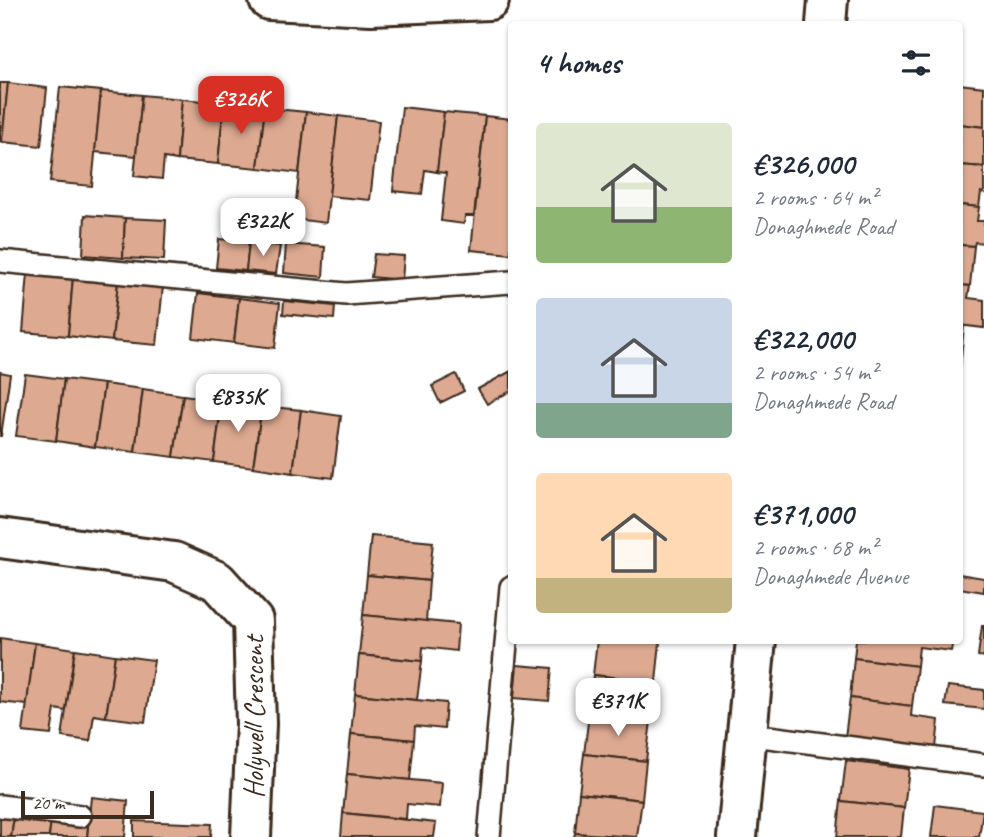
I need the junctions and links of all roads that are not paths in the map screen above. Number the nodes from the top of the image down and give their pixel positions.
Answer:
1 (268, 0) edge
2 (489, 0) edge
3 (828, 0) edge
4 (408, 2) edge
5 (826, 21) edge
6 (0, 261) edge
7 (508, 282) edge
8 (0, 538) edge
9 (508, 621) edge
10 (756, 644) edge
11 (745, 734) junction
12 (984, 765) edge
13 (0, 806) edge
14 (80, 816) dead end
15 (251, 837) edge
16 (489, 837) edge
17 (737, 837) edge

1 - 4 street
2 - 4 street
3 - 5 street
6 - 7 lane
8 - 15 street, Holywell Crescent
9 - 16 lane
10 - 11 street
11 - 12 lane
11 - 17 street
13 - 14 lane

